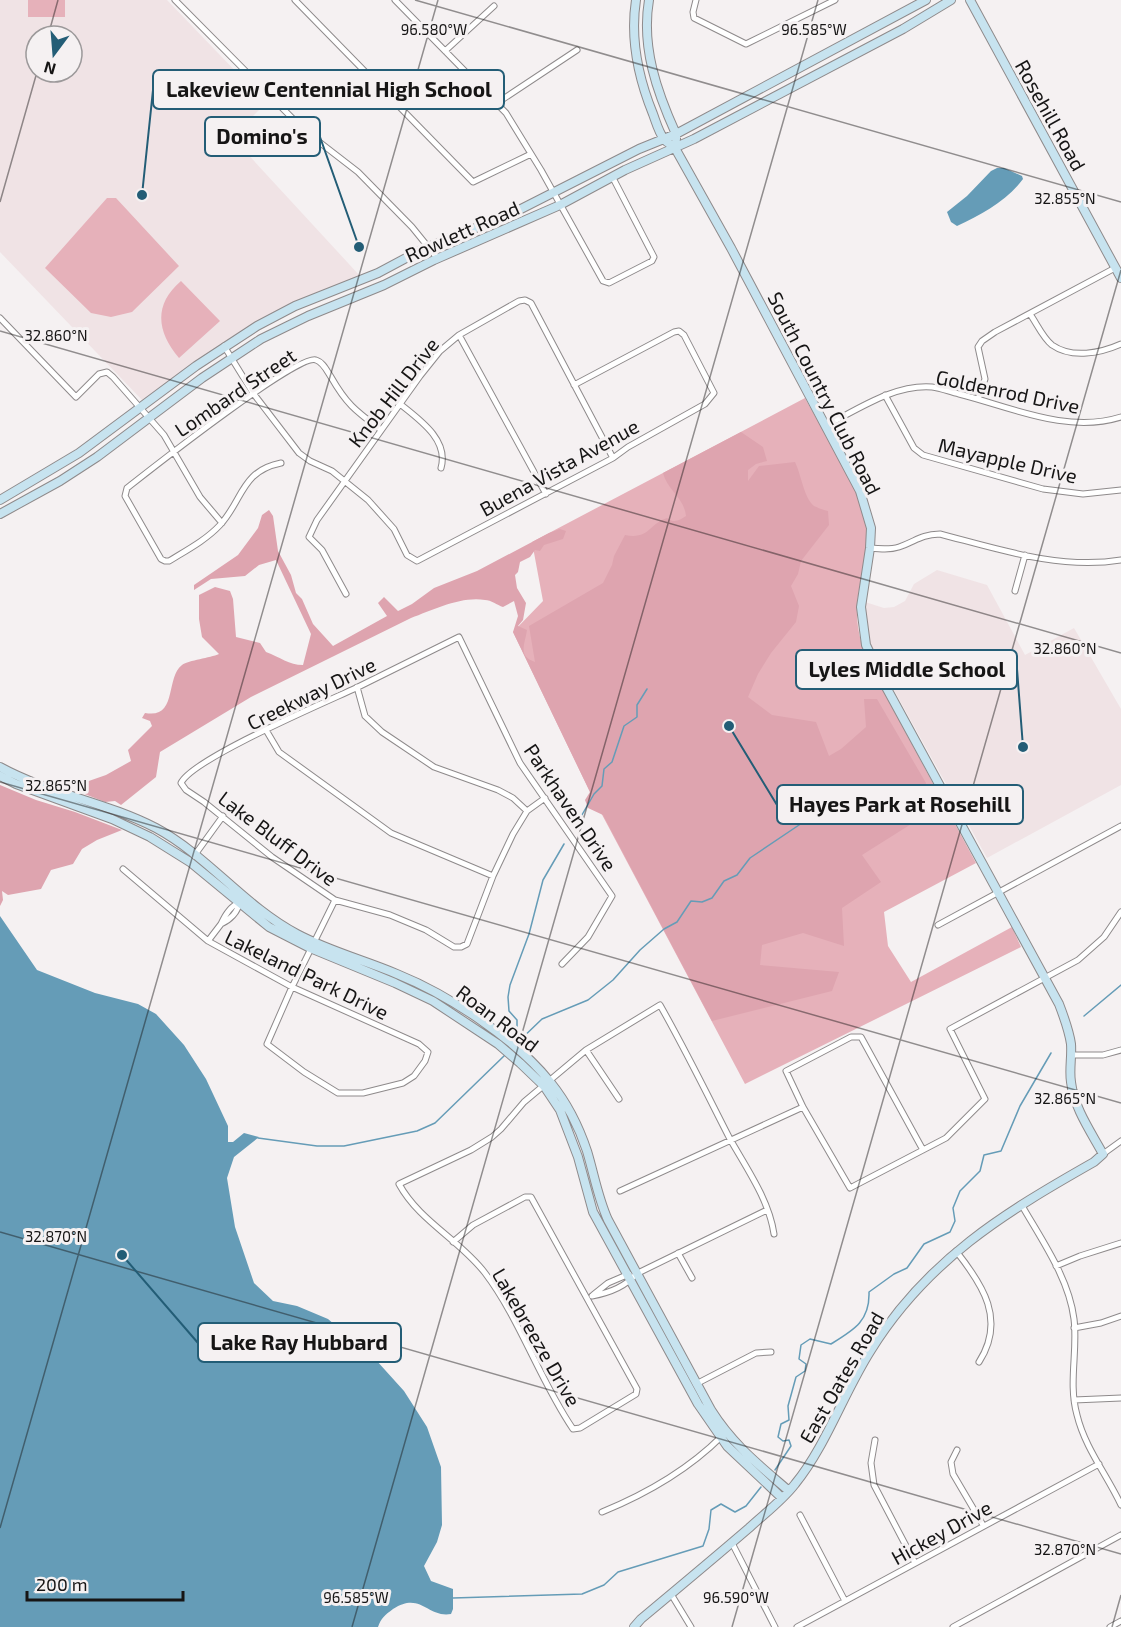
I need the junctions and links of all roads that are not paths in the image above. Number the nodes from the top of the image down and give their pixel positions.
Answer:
1 (175, 0) edge
2 (295, 0) edge
3 (636, 0) edge
4 (649, 0) edge
5 (696, 0) edge
6 (835, 0) edge
7 (926, 0) edge
8 (951, 0) edge
9 (970, 0) edge
10 (398, 1) edge
11 (494, 6) dead end
12 (883, 22) junction
13 (889, 36) junction
14 (577, 50) dead end
15 (445, 51) junction
16 (497, 103) junction
17 (676, 134) junction
18 (664, 140) junction
19 (675, 148) junction
20 (531, 154) junction
21 (613, 178) junction
22 (554, 193) junction
23 (560, 205) junction
24 (430, 247) junction
25 (438, 259) junction
26 (1115, 268) junction
27 (365, 278) junction
28 (1121, 278) edge
29 (372, 291) junction
30 (298, 305) junction
31 (1030, 314) junction
32 (308, 316) junction
33 (0, 318) edge
34 (459, 335) junction
35 (1121, 344) edge
36 (224, 346) junction
37 (231, 358) junction
38 (574, 386) junction
39 (253, 393) junction
40 (885, 395) junction
41 (978, 399) junction
42 (400, 404) junction
43 (141, 407) junction
44 (1121, 417) edge
45 (151, 418) junction
46 (825, 426) junction
47 (381, 430) junction
48 (175, 451) junction
49 (613, 458) junction
50 (281, 463) dead end
51 (441, 468) dead end
52 (53, 470) junction
53 (60, 481) junction
54 (345, 481) junction
55 (1121, 490) edge
56 (546, 494) junction
57 (0, 500) edge
58 (0, 514) edge
59 (222, 523) junction
60 (870, 548) junction
61 (1025, 555) junction
62 (1121, 560) edge
63 (1015, 591) dead end
64 (346, 594) dead end
65 (459, 637) joint
66 (357, 687) junction
67 (266, 730) junction
68 (0, 767) edge
69 (0, 776) edge
70 (181, 783) joint
71 (33, 786) junction
72 (545, 798) junction
73 (527, 811) junction
74 (223, 816) junction
75 (1121, 826) edge
76 (196, 853) junction
77 (190, 862) junction
78 (123, 868) dead end
79 (493, 876) junction
80 (997, 893) junction
81 (242, 899) junction
82 (335, 900) junction
83 (1121, 912) edge
84 (938, 925) dead end
85 (208, 941) junction
86 (312, 945) junction
87 (562, 964) dead end
88 (1044, 978) junction
89 (292, 987) junction
90 (586, 1050) junction
91 (1121, 1050) edge
92 (1071, 1055) junction
93 (547, 1084) junction
94 (620, 1099) dead end
95 (803, 1107) junction
96 (731, 1140) junction
97 (1121, 1142) edge
98 (923, 1150) junction
99 (1103, 1154) junction
100 (620, 1191) dead end
101 (1020, 1204) junction
102 (767, 1210) junction
103 (774, 1234) dead end
104 (453, 1242) junction
105 (1121, 1243) edge
106 (956, 1251) junction
107 (678, 1253) junction
108 (1056, 1266) junction
109 (631, 1276) junction
110 (692, 1278) dead end
111 (590, 1297) junction
112 (1121, 1316) edge
113 (1074, 1328) junction
114 (771, 1352) dead end
115 (979, 1362) dead end
116 (693, 1385) junction
117 (1121, 1398) edge
118 (1074, 1400) junction
119 (723, 1435) junction
120 (875, 1440) dead end
121 (957, 1450) dead end
122 (1099, 1464) junction
123 (786, 1494) junction
124 (1121, 1505) edge
125 (602, 1512) dead end
126 (800, 1515) dead end
127 (983, 1525) junction
128 (1121, 1535) edge
129 (732, 1543) junction
130 (915, 1563) junction
131 (671, 1594) junction
132 (845, 1601) junction
133 (1121, 1621) edge
134 (634, 1627) edge
135 (691, 1627) edge
136 (775, 1627) edge
137 (797, 1627) edge
138 (953, 1627) edge
139 (1110, 1627) edge

1 - 24 street
2 - 20 street
3 - 18 street
4 - 17 street
5 - 6 street
7 - 12 street, Rowlett Road
8 - 13 street, Rowlett Road
9 - 26 street, Rosehill Road
10 - 15 street
11 - 15 street
12 - 13 street
12 - 17 street, Rowlett Road
13 - 19 street, Rowlett Road
14 - 16 street
15 - 16 street
16 - 20 street
17 - 18 street, Rowlett Road
17 - 19 street
18 - 19 street, South Country Club Road
18 - 22 street, Rowlett Road
19 - 21 street, Rowlett Road
19 - 46 street, South Country Club Road
20 - 22 street
21 - 23 street, Rowlett Road
21 - 23 street
22 - 23 street
22 - 24 street, Rowlett Road
23 - 25 street, Rowlett Road
24 - 25 street
24 - 27 street, Rowlett Road
25 - 29 street, Rowlett Road
26 - 28 street, Rosehill Road
26 - 31 street
27 - 29 street
27 - 30 street, Rowlett Road
29 - 32 street, Rowlett Road
30 - 32 street
30 - 36 street, Rowlett Road
31 - 35 street
31 - 41 street
32 - 37 street, Rowlett Road
33 - 43 street
34 - 38 street, Knob Hill Drive
34 - 42 street, Knob Hill Drive
34 - 56 street
36 - 37 street
36 - 43 street, Rowlett Road
37 - 39 street
37 - 45 street, Rowlett Road
38 - 49 street, Knob Hill Drive
38 - 49 street, Buena Vista Avenue
39 - 47 street, Lombard Street
39 - 48 street, Lombard Street
39 - 54 street
40 - 41 street, Goldenrod Drive
40 - 46 street, Goldenrod Drive
40 - 55 street, Mayapple Drive
41 - 44 street, Goldenrod Drive
42 - 47 street, Knob Hill Drive
42 - 51 street
43 - 45 street
43 - 52 street, Rowlett Road
45 - 48 street
45 - 53 street, Rowlett Road
46 - 60 street, South Country Club Road
47 - 54 street, Knob Hill Drive
48 - 59 street
48 - 59 street, Lombard Street
49 - 56 street, Buena Vista Avenue
50 - 59 street
52 - 53 street
52 - 57 street, Rowlett Road
53 - 58 street, Rowlett Road
54 - 56 street, Buena Vista Avenue
54 - 64 street, Knob Hill Drive
60 - 61 street
60 - 80 street, South Country Club Road
61 - 62 street
61 - 63 street
65 - 66 street, Creekway Drive
65 - 72 street, Parkhaven Drive
66 - 67 street, Creekway Drive
66 - 73 street
67 - 70 street, Creekway Drive
67 - 79 street
68 - 71 street, Roan Road
69 - 71 street, Roan Road
70 - 74 street, Lake Bluff Drive
71 - 76 street, Roan Road
71 - 77 street, Roan Road
72 - 73 street
72 - 87 street, Parkhaven Drive
73 - 79 street
74 - 76 street
74 - 82 street, Lake Bluff Drive
75 - 80 street
76 - 77 street
76 - 81 street, Roan Road
77 - 81 street, Roan Road
78 - 85 street, Lakeland Park Drive
79 - 82 street, Lake Bluff Drive
80 - 84 street
80 - 88 street, South Country Club Road
81 - 85 street
81 - 86 street, Roan Road
82 - 86 street
83 - 88 street
85 - 89 street, Lakeland Park Drive
86 - 89 street
86 - 93 street, Roan Road
88 - 92 street, South Country Club Road
88 - 98 street
89 - 89 street, Lakeland Park Drive
90 - 93 street
90 - 94 street
90 - 96 street
91 - 92 street
92 - 99 street, South Country Club Road
93 - 104 street, Lakebreeze Drive
93 - 109 street, Roan Road
95 - 96 street
95 - 98 street
95 - 98 street
96 - 100 street
96 - 102 street
97 - 99 street, East Oates Road
99 - 101 street, East Oates Road
101 - 106 street, East Oates Road
101 - 108 street
102 - 103 street
102 - 107 street
104 - 111 street
104 - 111 street, Lakebreeze Drive
105 - 108 street
106 - 115 street
106 - 123 street, East Oates Road
107 - 109 street
107 - 110 street
108 - 113 street
109 - 111 street
109 - 116 street, Roan Road
112 - 113 street
113 - 118 street
114 - 116 street
116 - 119 street, Roan Road
117 - 118 street
118 - 122 street
119 - 123 street, Roan Road
119 - 125 street
120 - 130 street
121 - 127 street
122 - 124 street
122 - 127 street, Hickey Drive
123 - 129 street, East Oates Road
126 - 132 street
127 - 130 street, Hickey Drive
128 - 138 street
129 - 131 street, East Oates Road
129 - 136 street
130 - 132 street, Hickey Drive
131 - 134 street, East Oates Road
131 - 135 street
132 - 137 street, Hickey Drive
133 - 139 street

